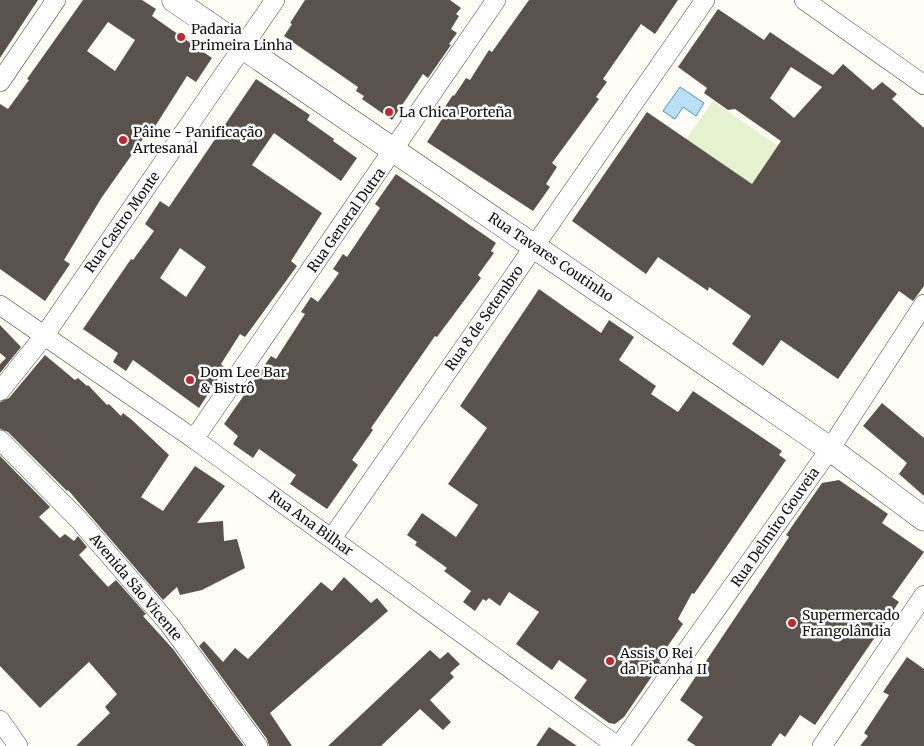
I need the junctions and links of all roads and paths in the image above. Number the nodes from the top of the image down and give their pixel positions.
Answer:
1 (56, 0) edge
2 (174, 0) edge
3 (275, 0) edge
4 (496, 0) edge
5 (705, 0) edge
6 (804, 0) edge
7 (242, 47) junction
8 (0, 82) edge
9 (924, 85) edge
10 (394, 151) junction
11 (534, 245) junction
12 (924, 304) edge
13 (0, 305) edge
14 (44, 336) junction
15 (0, 391) edge
16 (194, 439) junction
17 (0, 440) edge
18 (830, 449) junction
19 (924, 519) edge
20 (332, 538) junction
21 (924, 595) edge
22 (0, 720) edge
23 (18, 746) edge
24 (258, 746) edge
25 (618, 746) edge
26 (822, 746) edge

1 - 8 street
2 - 7 street, Rua Tavares Coutinho
3 - 7 street, Rua Castro Monte
4 - 10 street, Rua General Dutra
5 - 11 street, Rua 8 de Setembro
6 - 9 street
7 - 10 street, Rua Tavares Coutinho
7 - 14 street, Rua Castro Monte
10 - 11 street, Rua Tavares Coutinho
10 - 16 street, Rua General Dutra
11 - 18 street, Rua Tavares Coutinho
11 - 20 street, Rua 8 de Setembro
12 - 18 street, Rua Delmiro Gouveia
13 - 14 street, Rua Ana Bilhar
14 - 15 street, Rua Castro Monte
14 - 16 street, Rua Ana Bilhar
16 - 20 street, Rua Ana Bilhar
17 - 24 street, Avenida São Vicente
18 - 19 street, Rua Tavares Coutinho
18 - 25 street, Rua Delmiro Gouveia
20 - 25 street, Rua Ana Bilhar
21 - 26 street
22 - 23 street

